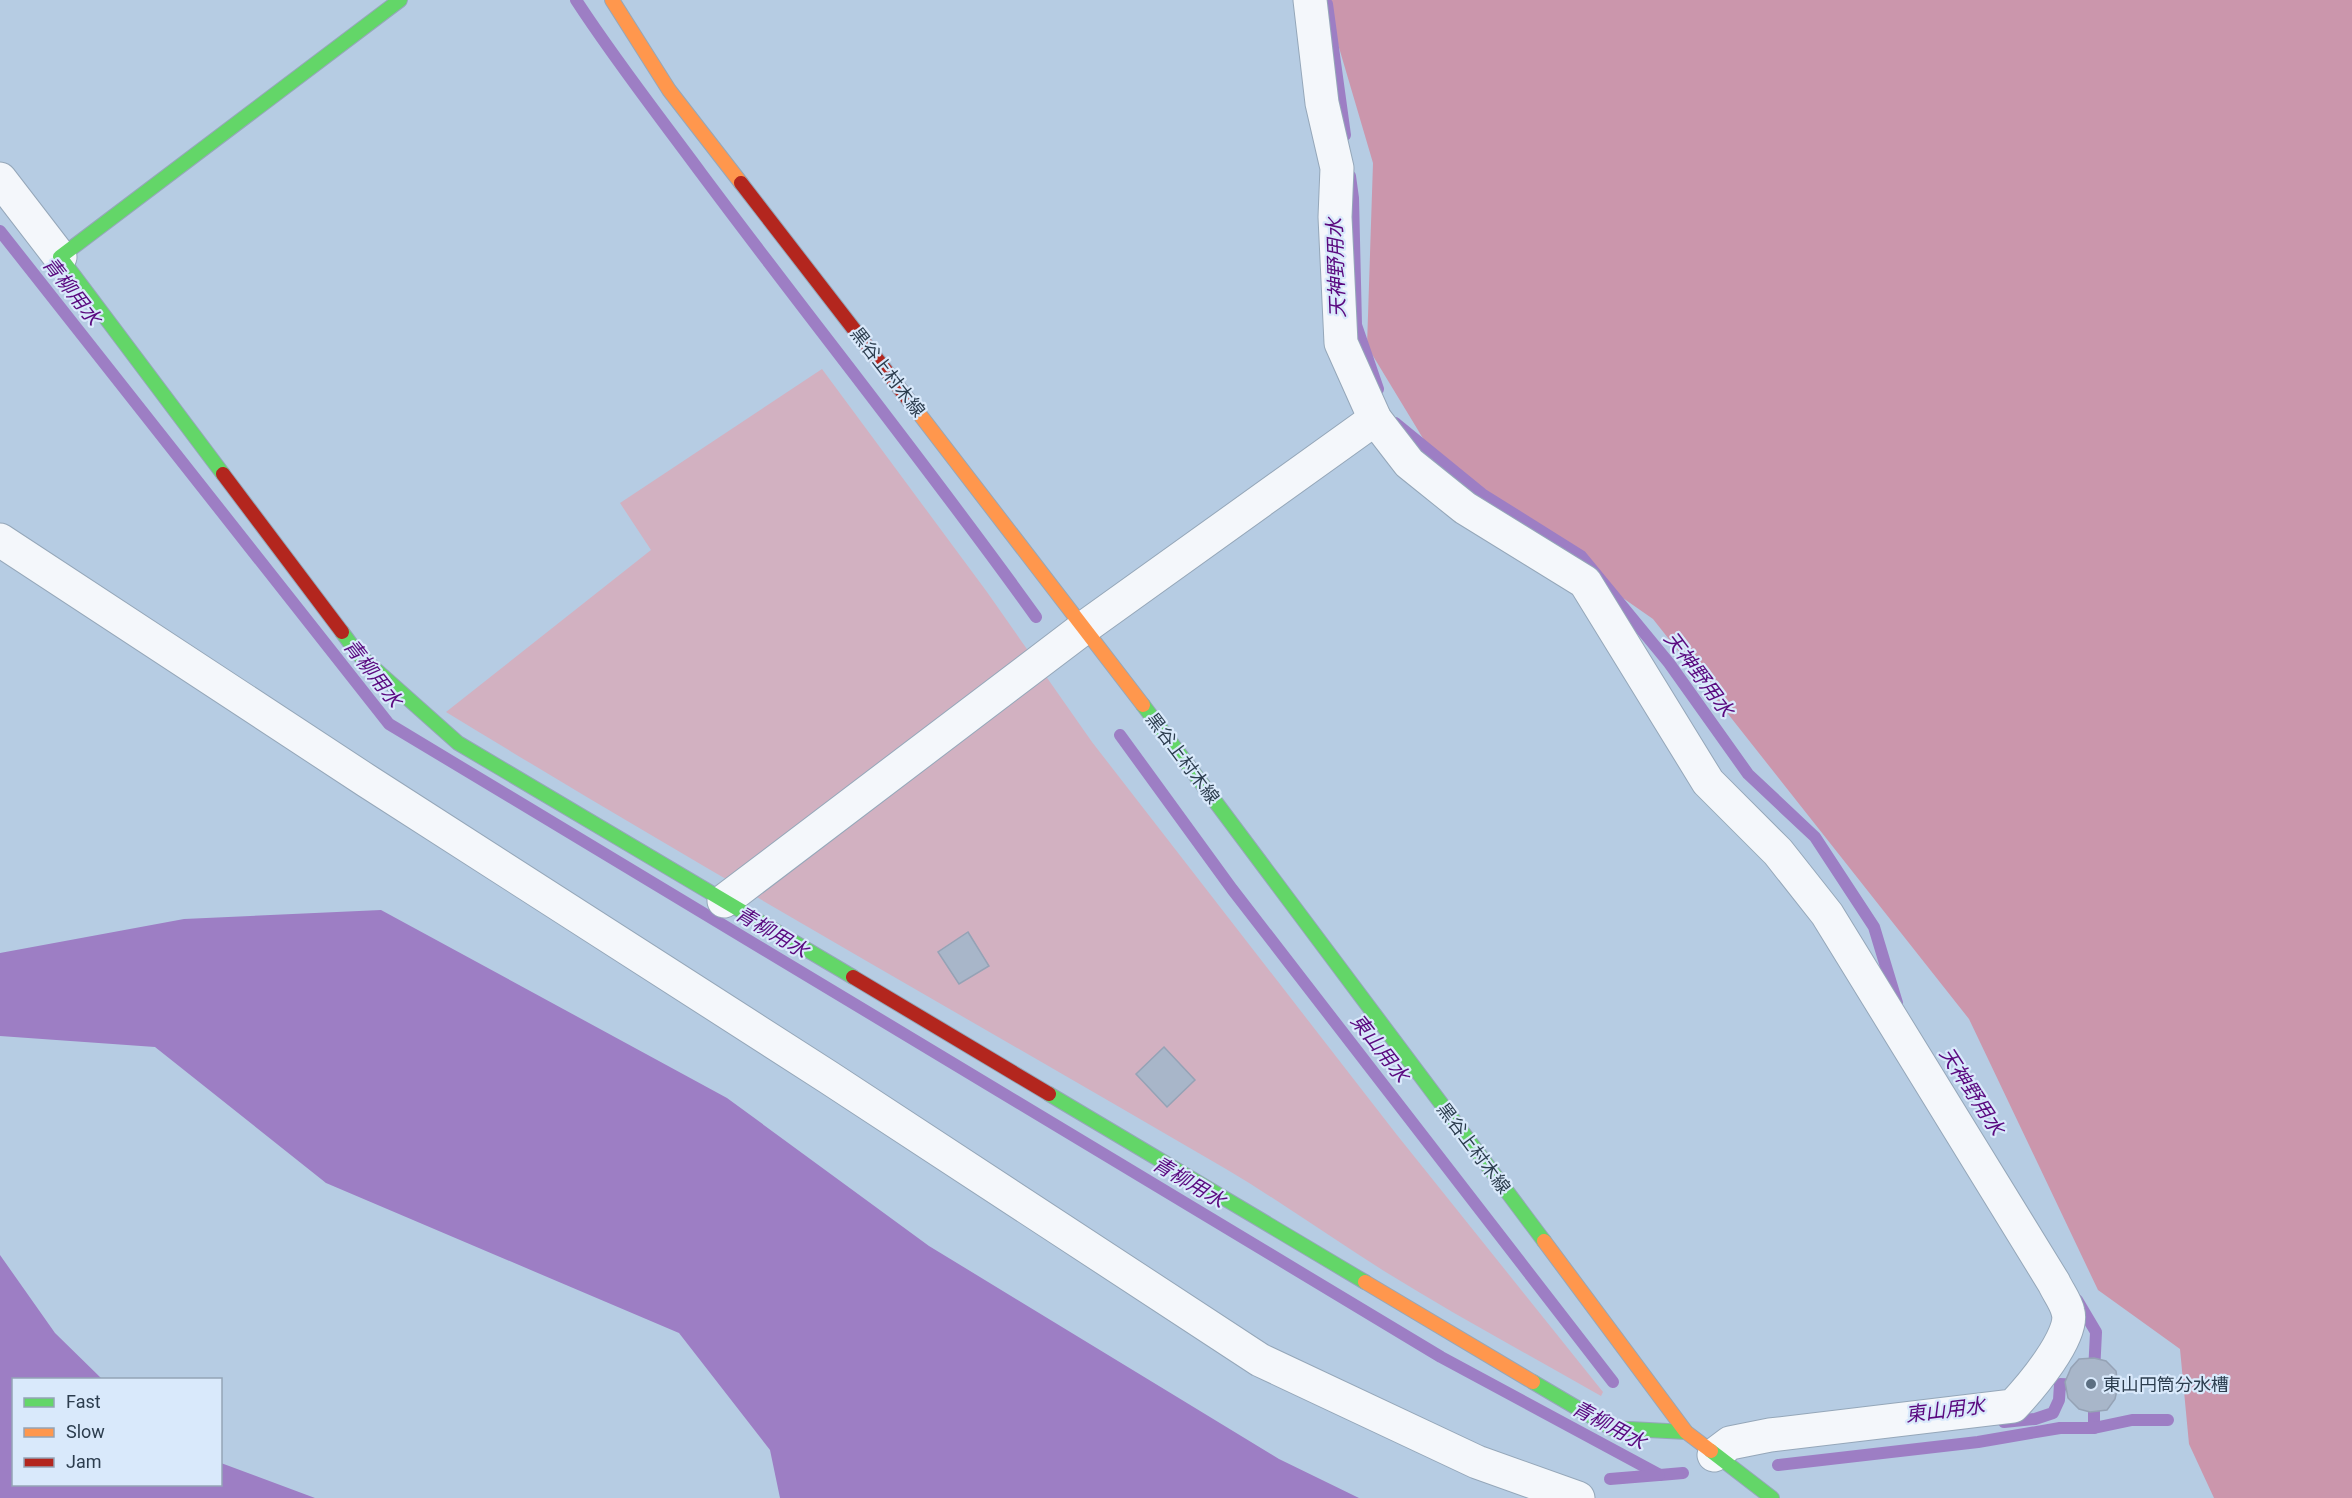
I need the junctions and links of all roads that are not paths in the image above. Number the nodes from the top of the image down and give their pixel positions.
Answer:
1 (400, 0) edge
2 (612, 0) edge
3 (1310, 0) edge
4 (0, 179) edge
5 (60, 257) junction
6 (1375, 419) junction
7 (0, 540) edge
8 (1085, 627) junction
9 (724, 901) junction
10 (1686, 1432) junction
11 (1714, 1455) junction
12 (1578, 1498) edge
13 (1772, 1498) edge

1 - 5 street
2 - 8 street, 黒谷上村木線
3 - 6 street
4 - 5 street
5 - 9 street
6 - 8 street
6 - 11 street
7 - 12 street
8 - 9 street
8 - 10 street, 黒谷上村木線
9 - 10 street
10 - 11 street, 黒谷上村木線
11 - 13 street, 黒谷上村木線

